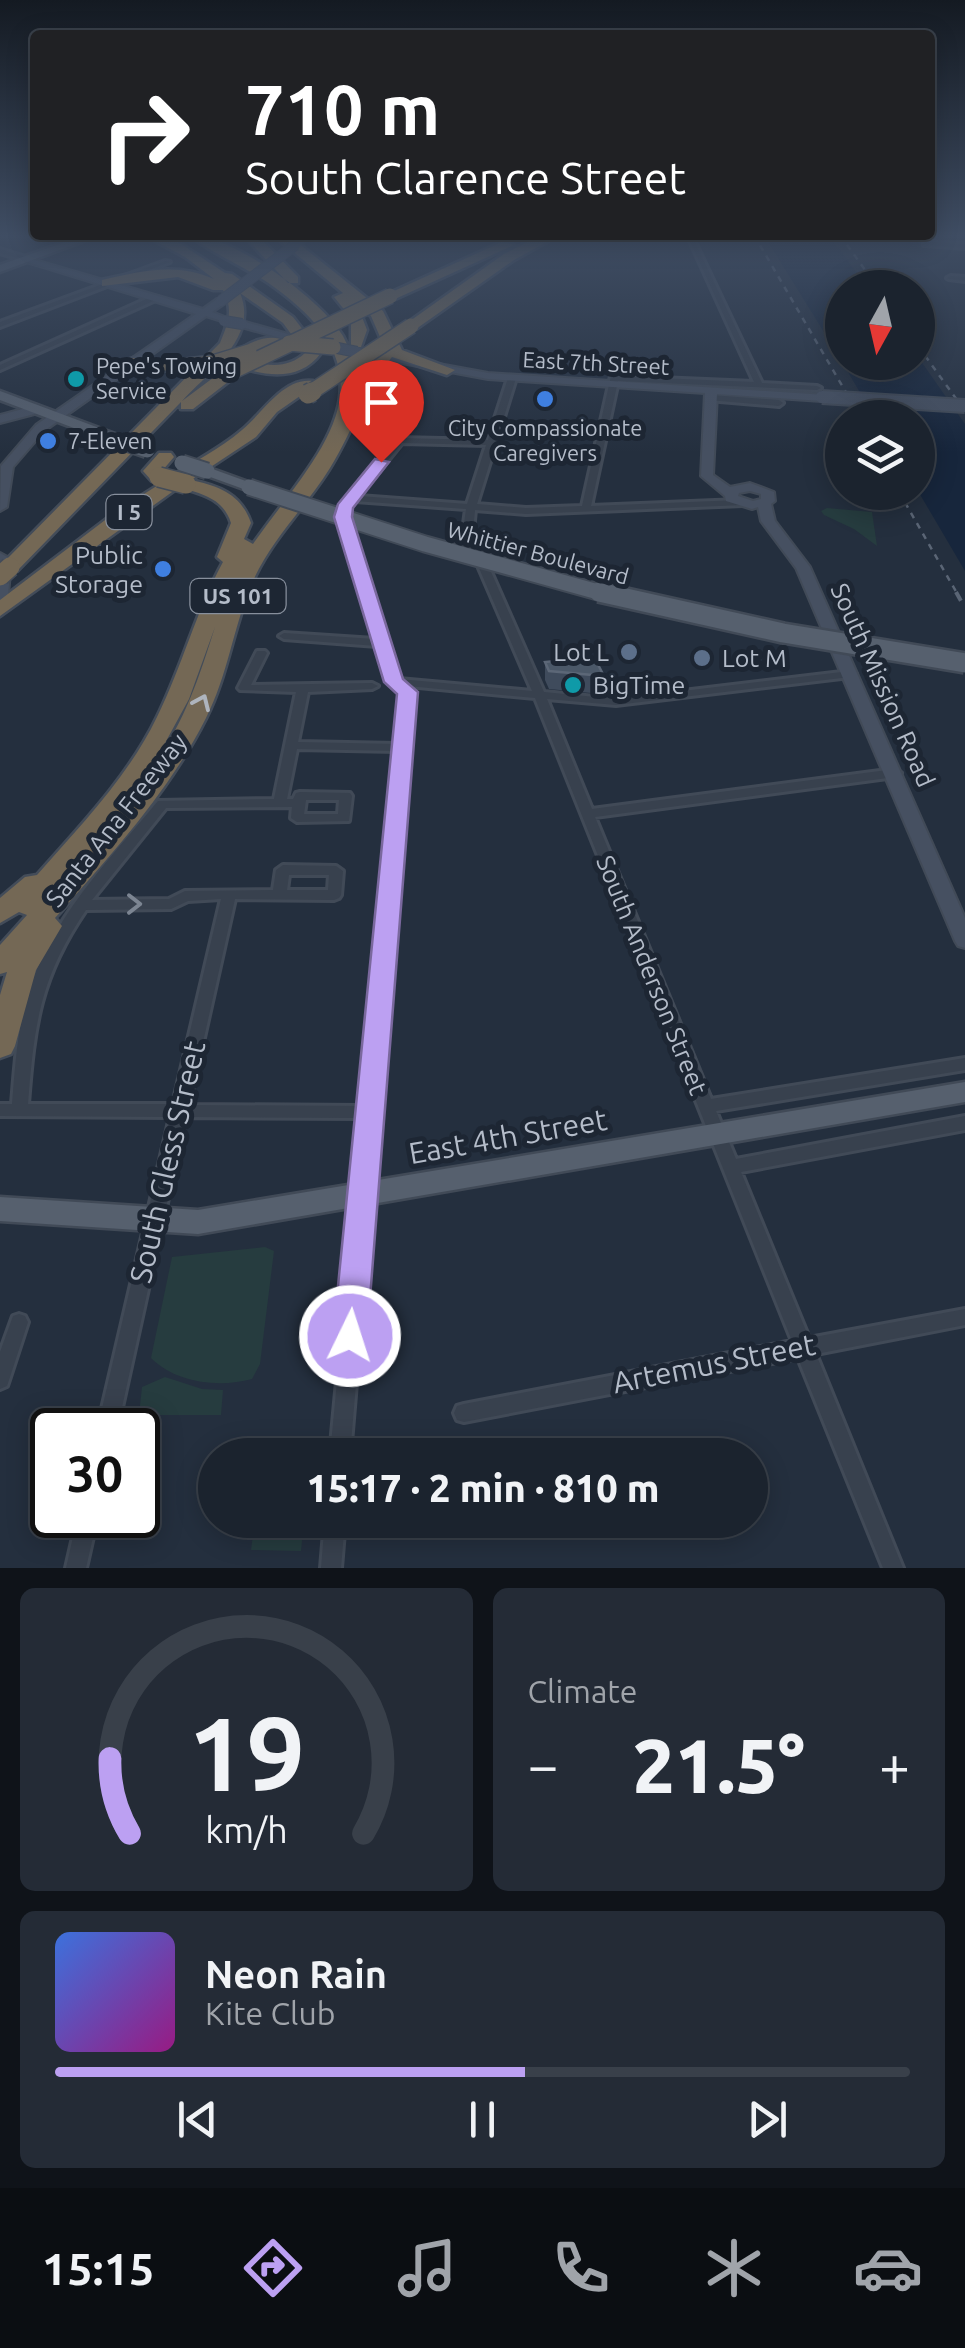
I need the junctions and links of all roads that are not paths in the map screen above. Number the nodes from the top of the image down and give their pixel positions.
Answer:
1 (47, 307) edge
2 (136, 307) edge
3 (188, 307) edge
4 (212, 307) edge
5 (227, 307) edge
6 (237, 307) edge
7 (271, 307) edge
8 (290, 307) edge
9 (303, 307) edge
10 (318, 307) edge
11 (350, 307) edge
12 (369, 307) edge
13 (373, 307) edge
14 (438, 307) edge
15 (722, 307) edge
16 (205, 312) junction
17 (231, 322) junction
18 (0, 326) edge
19 (184, 327) junction
20 (334, 332) junction
21 (304, 338) edge
22 (304, 338) edge
23 (304, 338) edge
24 (304, 338) edge
25 (357, 348) junction
26 (384, 357) junction
27 (132, 362) junction
28 (0, 368) edge
29 (447, 370) junction
30 (512, 378) junction
31 (614, 380) junction
32 (676, 384) junction
33 (817, 388) dead end
34 (307, 389) junction
35 (759, 389) junction
36 (711, 394) junction
37 (0, 395) edge
38 (778, 403) dead end
39 (965, 406) edge
40 (38, 409) junction
41 (56, 416) junction
42 (344, 418) junction
43 (0, 419) edge
44 (492, 444) junction
45 (165, 457) junction
46 (4, 467) edge
47 (351, 498) junction
48 (739, 499) junction
49 (0, 507) edge
50 (471, 507) junction
51 (586, 508) junction
52 (37, 541) junction
53 (3, 566) edge
54 (224, 580) junction
55 (5, 606) edge
56 (284, 636) dead end
57 (384, 644) junction
58 (261, 653) dead end
59 (965, 663) edge
60 (850, 674) junction
61 (394, 682) junction
62 (372, 686) dead end
63 (302, 687) junction
64 (540, 696) junction
65 (292, 745) junction
66 (405, 748) junction
67 (895, 774) junction
68 (151, 784) junction
69 (280, 803) junction
70 (299, 804) dead end
71 (587, 814) junction
72 (62, 862) junction
73 (229, 894) junction
74 (278, 894) dead end
75 (80, 905) junction
76 (0, 913) edge
77 (0, 939) edge
78 (965, 941) edge
79 (0, 964) edge
80 (0, 1046) edge
81 (965, 1064) edge
82 (965, 1092) edge
83 (706, 1106) junction
84 (0, 1110) edge
85 (19, 1110) junction
86 (179, 1112) junction
87 (368, 1112) junction
88 (965, 1123) edge
89 (716, 1134) junction
90 (730, 1167) junction
91 (361, 1196) junction
92 (0, 1208) edge
93 (154, 1220) junction
94 (965, 1317) edge
95 (19, 1322) dead end
96 (804, 1346) junction
97 (0, 1380) edge
98 (112, 1408) edge
99 (464, 1413) dead end
100 (341, 1438) edge
101 (83, 1538) edge
102 (334, 1538) edge
103 (76, 1568) edge
104 (331, 1568) edge
105 (893, 1568) edge

1 - 18 street
2 - 28 street
3 - 16 main road, East 7th Street
4 - 16 main road, bridge
5 - 17 highway
6 - 17 highway
7 - 21 highway, bridge
8 - 54 highway, Santa Ana Freeway / US 101
9 - 20 highway
10 - 20 highway, Santa Ana Freeway
11 - 25 highway
12 - 29 highway
13 - 20 highway, bridge
14 - 34 highway, bridge
15 - 35 street
16 - 17 main road, East 7th Street
16 - 19 main road
17 - 19 main road
17 - 20 main road, East 7th Street, bridge
17 - 52 highway, I 5
19 - 27 main road
20 - 24 highway, bridge
20 - 25 main road, East 7th Street, bridge
20 - 27 highway, bridge
20 - 42 highway, Santa Ana Freeway / US 101
20 - 52 highway, bridge
22 - 23 highway, bridge
25 - 26 main road, East 7th Street
25 - 34 highway
26 - 29 main road, East 7th Street
26 - 42 highway
27 - 41 main road
29 - 30 main road, East 7th Street
30 - 31 main road, East 7th Street
30 - 44 street, South Anderson Street
31 - 32 main road, East 7th Street
31 - 51 street
32 - 35 street
32 - 36 main road, East 7th Street
33 - 35 street
34 - 55 highway, I 5
35 - 36 main road, East 7th Street
35 - 39 main road, East 7th Street, bridge
36 - 38 street
36 - 48 main road
37 - 40 main road, Whittier Boulevard
40 - 41 main road, Whittier Boulevard
40 - 43 main road
41 - 45 main road, Whittier Boulevard, bridge
41 - 46 main road
68 -> 42 highway, Santa Ana Freeway / US 101
44 - 47 street
44 - 50 street, South Anderson Street
45 - 54 highway, bridge
45 - 59 main road, Whittier Boulevard, bridge
46 - 49 main road
47 - 50 street
47 - 57 street
48 - 51 street
48 - 60 main road, South Mission Road
50 - 51 street
50 - 64 street, South Anderson Street
52 - 53 highway, I 5
53 - 55 main road
54 - 72 highway, Santa Ana Freeway / US 101
56 - 57 street
57 - 61 street
58 - 63 street
60 - 64 street
60 - 67 main road, South Mission Road
61 - 64 street
61 - 66 street
62 - 63 street
63 - 65 street
64 - 71 street, South Anderson Street
65 - 66 street
65 - 69 street
66 - 87 street
67 - 71 street
67 - 78 main road, South Mission Road
68 - 79 highway, Santa Ana Freeway / US 101
68 - 80 highway
69 - 70 street
69 - 75 street
71 - 83 street, South Anderson Street
72 - 76 highway
72 - 77 highway, Santa Ana Freeway / US 101
73 - 74 street
75 -> 73 street
73 - 86 street, South Gless Street
75 - 85 street
81 - 83 street
82 - 89 main road, East 4th Street
83 - 89 street, South Anderson Street
84 - 85 street
85 - 86 street
86 - 87 street
86 - 93 street, South Gless Street
87 - 91 street
88 - 90 street
89 - 90 street, South Anderson Street
89 - 91 main road, East 4th Street
90 - 96 street, South Anderson Street
91 - 93 main road, East 4th Street
91 - 100 street
92 - 93 main road, East 4th Street
93 - 98 street, South Gless Street
94 - 96 street, Artemus Street
95 - 97 street
96 - 99 street, Artemus Street
96 - 105 street, South Anderson Street
101 - 103 street
102 - 104 street

